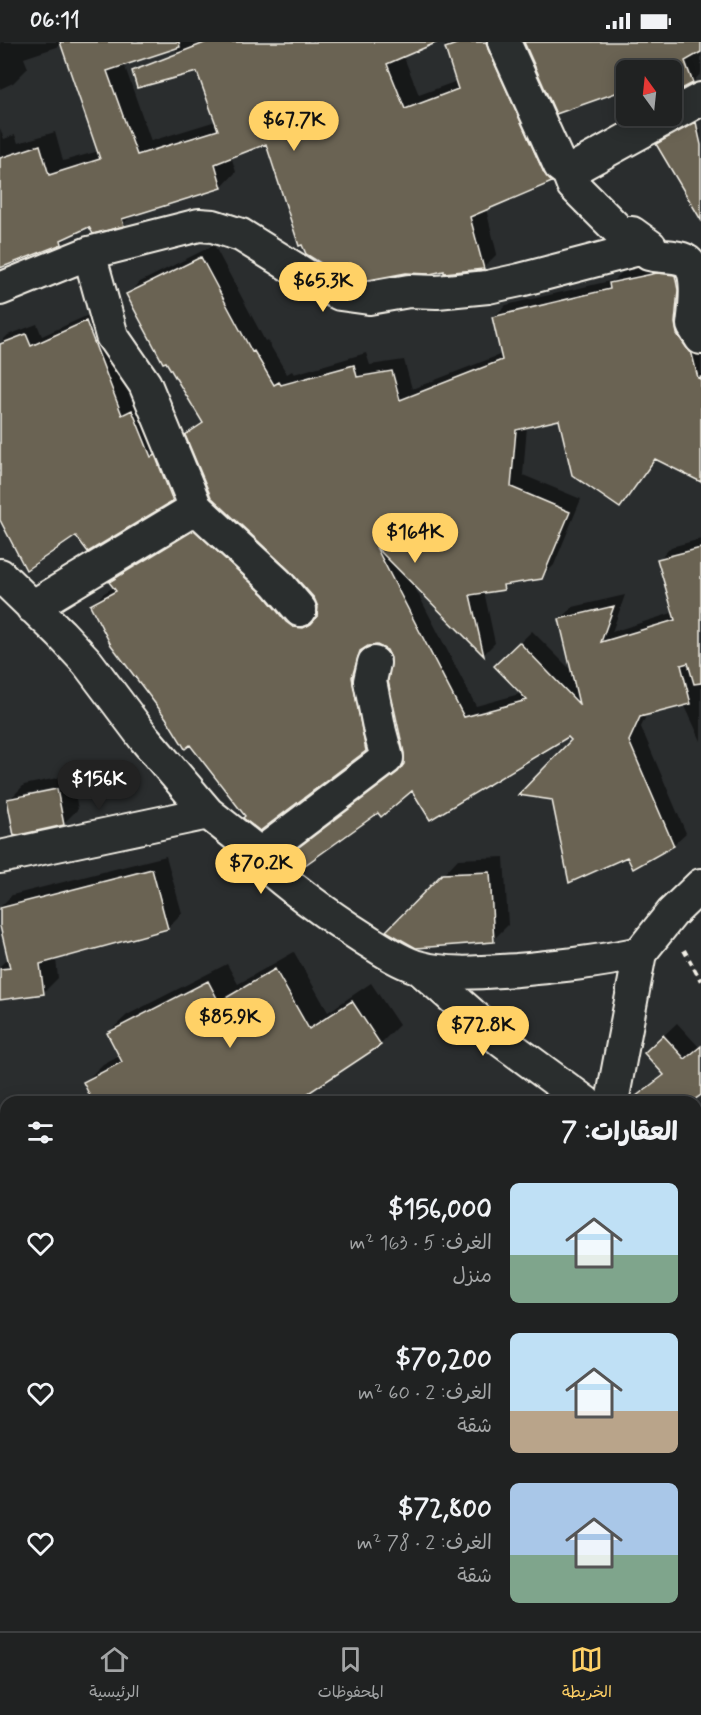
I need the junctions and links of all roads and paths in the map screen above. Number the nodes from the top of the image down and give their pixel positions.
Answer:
1 (504, 42) edge
2 (701, 99) edge
3 (568, 172) junction
4 (650, 246) junction
5 (89, 253) junction
6 (0, 290) edge
7 (701, 338) edge
8 (196, 508) junction
9 (0, 575) edge
10 (32, 607) junction
11 (300, 610) dead end
12 (374, 663) dead end
13 (208, 813) junction
14 (260, 854) junction
15 (0, 857) edge
16 (701, 885) edge
17 (640, 953) junction
18 (418, 967) junction
19 (577, 1096) edge
20 (613, 1096) edge

1 - 3 street
2 - 3 street
3 - 4 street
4 - 5 street
4 - 7 street
5 - 6 street
5 - 8 street
8 - 10 street
8 - 11 street
9 - 10 street
10 - 13 street
12 - 14 street
13 - 14 street
13 - 15 street
14 - 18 street
16 - 17 street
17 - 18 street
17 - 20 street
18 - 19 street

